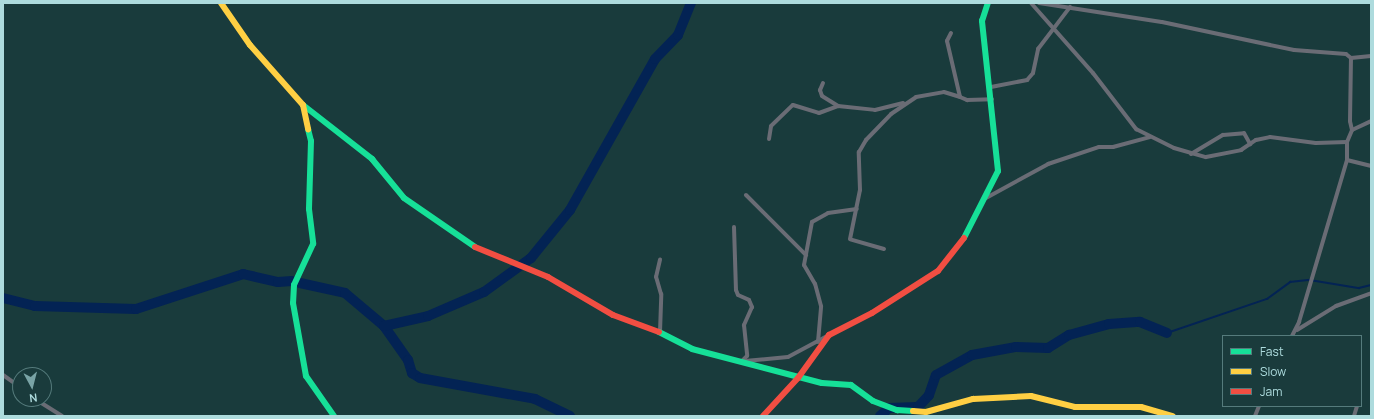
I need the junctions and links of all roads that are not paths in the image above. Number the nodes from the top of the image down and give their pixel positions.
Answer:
1 (221, 3) edge
2 (988, 3) edge
3 (1031, 3) edge
4 (1039, 3) edge
5 (1070, 7) junction
6 (1055, 31) junction
7 (951, 32) dead end
8 (1371, 56) edge
9 (1351, 58) junction
10 (823, 83) dead end
11 (991, 87) junction
12 (960, 97) junction
13 (993, 99) junction
14 (906, 103) junction
15 (304, 105) junction
16 (838, 106) junction
17 (1371, 121) edge
18 (1352, 130) junction
19 (1150, 137) junction
20 (769, 139) dead end
21 (1347, 142) junction
22 (1250, 144) junction
23 (1191, 154) junction
24 (1347, 160) junction
25 (1371, 166) edge
26 (746, 195) dead end
27 (986, 198) junction
28 (858, 209) junction
29 (734, 227) dead end
30 (884, 249) dead end
31 (806, 255) junction
32 (660, 259) dead end
33 (1371, 293) edge
34 (1297, 330) junction
35 (660, 332) junction
36 (829, 335) junction
37 (1293, 335) edge
38 (818, 342) junction
39 (742, 361) junction
40 (3, 375) edge
41 (798, 378) junction
42 (12, 381) edge
43 (48, 407) edge
44 (62, 416) edge
45 (334, 416) edge
46 (763, 416) edge
47 (1173, 416) edge

1 - 15 street
2 - 11 street
3 - 6 street
4 - 5 street
5 - 6 street
5 - 9 street
6 - 11 street
6 - 19 street
7 - 12 street
8 - 9 street
9 - 18 street
10 - 16 street
11 - 13 street
12 - 13 street
12 - 14 street
13 - 27 street
14 - 16 street
14 - 28 street
15 - 35 street
15 - 45 street
16 - 20 street
17 - 18 street
18 - 21 street
19 - 23 street
19 - 27 street
21 - 22 street
21 - 24 street
22 - 23 street
22 - 23 street
24 - 25 street
24 - 34 street
26 - 31 street
27 - 36 street
28 - 30 street
28 - 31 street
29 - 39 street
31 - 38 street
32 - 35 street
33 - 34 street
34 - 37 street
35 - 39 street
36 - 38 street
36 - 41 street
38 - 39 street
39 - 41 street
40 - 42 street
41 - 46 street
41 - 47 street
43 - 44 street

